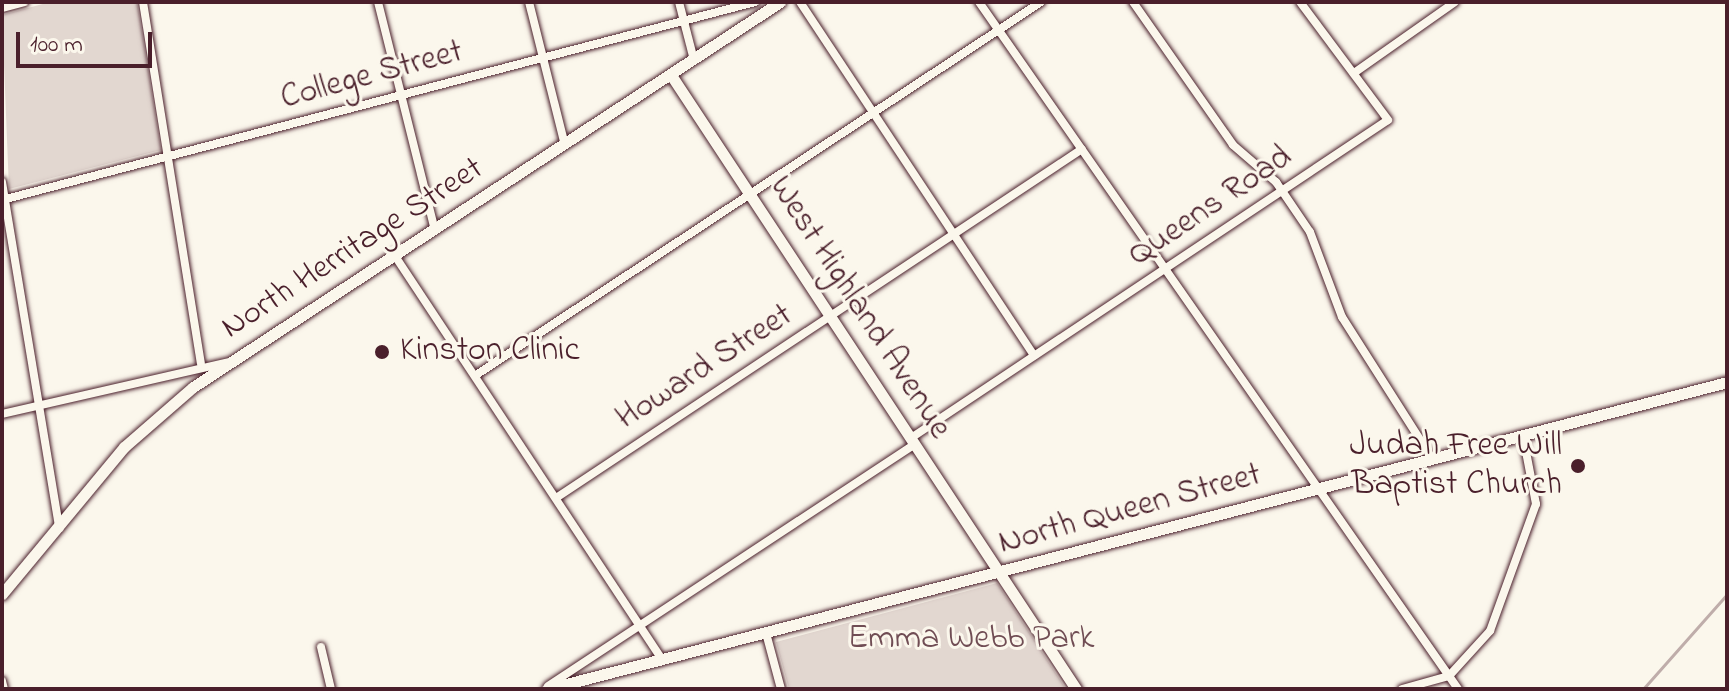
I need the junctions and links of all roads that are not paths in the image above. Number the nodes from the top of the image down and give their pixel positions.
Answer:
1 (24, 2) edge
2 (143, 2) edge
3 (378, 2) edge
4 (529, 2) edge
5 (679, 2) edge
6 (755, 2) edge
7 (780, 2) edge
8 (800, 2) edge
9 (979, 2) edge
10 (1041, 2) edge
11 (1133, 2) edge
12 (1300, 2) edge
13 (1452, 3) edge
14 (2, 8) edge
15 (684, 19) junction
16 (999, 30) junction
17 (543, 57) junction
18 (694, 60) junction
19 (1354, 73) junction
20 (671, 75) junction
21 (401, 95) junction
22 (874, 113) junction
23 (565, 145) junction
24 (1082, 149) junction
25 (168, 157) junction
26 (2, 182) edge
27 (1283, 192) junction
28 (750, 193) junction
29 (3, 200) edge
30 (435, 230) junction
31 (955, 234) junction
32 (395, 256) junction
33 (1166, 268) junction
34 (830, 316) junction
35 (1034, 356) junction
36 (230, 362) junction
37 (201, 363) junction
38 (476, 375) junction
39 (1727, 382) edge
40 (36, 404) junction
41 (2, 414) edge
42 (1523, 436) junction
43 (913, 441) junction
44 (1433, 460) junction
45 (1320, 490) junction
46 (556, 498) junction
47 (60, 529) junction
48 (1001, 572) junction
49 (2, 594) edge
50 (640, 626) junction
51 (766, 633) junction
52 (321, 647) dead end
53 (662, 660) junction
54 (1449, 676) junction
55 (2, 681) edge
56 (4, 689) edge
57 (331, 689) edge
58 (546, 689) edge
59 (781, 689) edge
60 (1076, 689) edge
61 (1402, 689) edge
62 (1458, 689) edge

1 - 14 street
2 - 25 street
3 - 21 street
4 - 17 street
5 - 15 street
6 - 15 street, College Street
7 - 18 street, North Herritage Street
8 - 22 street
9 - 16 street
10 - 16 street
11 - 27 street
12 - 19 street
13 - 19 street
15 - 17 street, College Street
15 - 18 street
16 - 22 street
16 - 24 street
17 - 21 street, College Street
17 - 23 street
18 - 20 street, North Herritage Street
19 - 27 street, Queens Road
20 - 23 street, North Herritage Street
20 - 28 street, West Highland Avenue
21 - 25 street, College Street
21 - 30 street
22 - 28 street
22 - 31 street
23 - 30 street, North Herritage Street
24 - 31 street, Howard Street
24 - 33 street
25 - 29 street, College Street
25 - 37 street
26 - 29 street
27 - 33 street, Queens Road
27 - 44 street
28 - 34 street, West Highland Avenue
28 - 38 street
29 - 40 street
30 - 32 street, North Herritage Street
31 - 34 street, Howard Street
31 - 35 street
32 - 36 street, North Herritage Street
32 - 38 street
33 - 35 street, Queens Road
33 - 45 street
34 - 43 street, West Highland Avenue
34 - 46 street, Howard Street
35 - 43 street, Queens Road
36 - 37 street
36 - 47 street, North Herritage Street
37 - 40 street
38 - 46 street
39 - 42 street, North Queen Street
40 - 41 street
40 - 47 street
42 - 44 street, North Queen Street
42 - 54 street
43 - 48 street, West Highland Avenue
43 - 50 street, Queens Road
44 - 45 street, North Queen Street
45 - 48 street, North Queen Street
45 - 54 street
46 - 50 street
47 - 49 street, North Herritage Street
48 - 51 street, North Queen Street
48 - 60 street, West Highland Avenue
50 - 53 street
50 - 58 street, Queens Road
51 - 53 street, North Queen Street
51 - 59 street
52 - 57 street
53 - 58 street, North Queen Street
54 - 61 street
54 - 62 street
55 - 56 street

